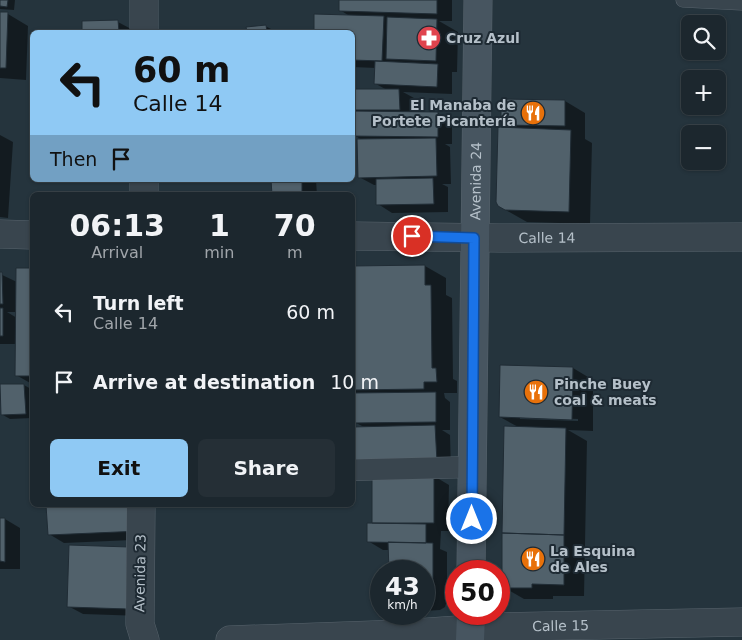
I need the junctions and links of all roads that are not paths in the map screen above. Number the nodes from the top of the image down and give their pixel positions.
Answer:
1 (144, 0) edge
2 (478, 0) edge
3 (683, 0) edge
4 (742, 3) edge
5 (144, 30) edge
6 (0, 234) edge
7 (30, 235) edge
8 (355, 236) edge
9 (742, 237) edge
10 (474, 238) junction
11 (472, 468) junction
12 (355, 470) edge
13 (141, 507) edge
14 (471, 560) edge
15 (742, 622) edge
16 (470, 628) edge
17 (145, 640) edge
18 (230, 640) edge

1 - 5 street
2 - 10 main road, Avenida 24
3 - 4 lane
6 - 7 street
8 - 10 street, Calle 14
9 - 10 street, Calle 14
10 - 11 main road, Avenida 24
11 - 12 street
11 - 14 main road, Avenida 24
13 - 17 street, Avenida 23
15 - 16 street, Calle 15
16 - 18 street, Calle 15

